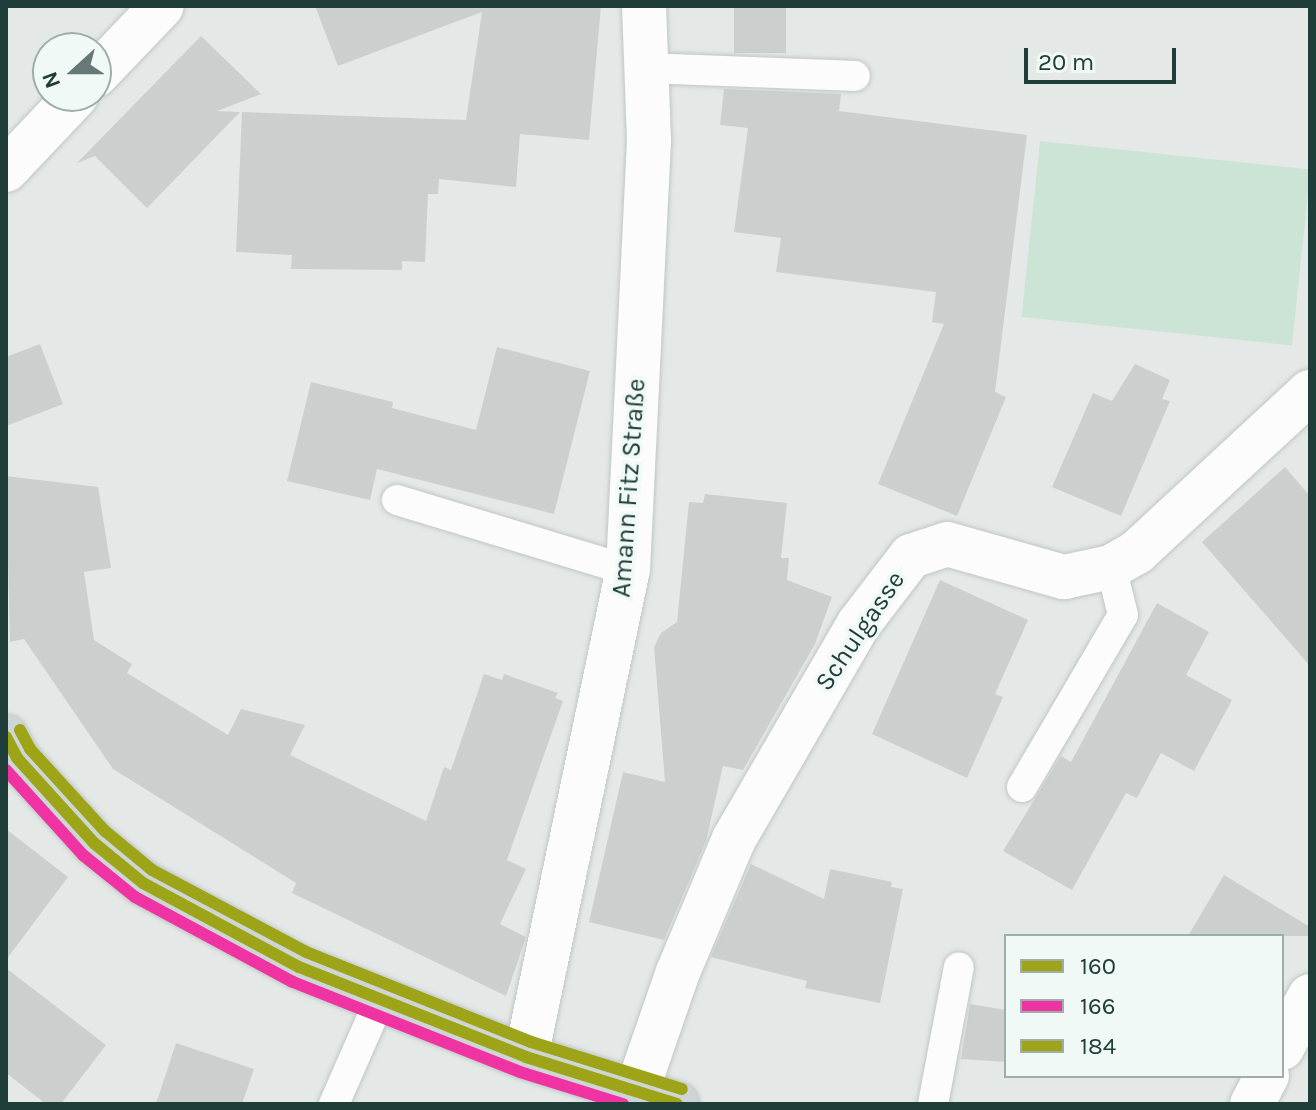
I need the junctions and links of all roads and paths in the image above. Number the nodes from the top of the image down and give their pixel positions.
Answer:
1 (162, 6) edge
2 (644, 6) edge
3 (112, 58) edge
4 (647, 68) junction
5 (855, 76) dead end
6 (61, 112) edge
7 (6, 170) edge
8 (1310, 392) edge
9 (397, 500) dead end
10 (1111, 567) junction
11 (628, 570) junction
12 (10, 753) edge
13 (1022, 787) dead end
14 (959, 967) dead end
15 (1310, 996) edge
16 (380, 999) junction
17 (1284, 1044) edge
18 (526, 1057) junction
19 (1266, 1078) edge
20 (636, 1093) junction
21 (334, 1104) edge
22 (677, 1104) edge
23 (933, 1104) edge
24 (1252, 1104) edge

1 - 3 street
2 - 4 street, Amann Fitz Straße
4 - 5 lane
4 - 11 street, Amann Fitz Straße
6 - 7 street
8 - 10 street, Schulgasse
9 - 11 lane
10 - 13 lane
10 - 20 street, Schulgasse
11 - 18 street, Amann Fitz Straße
12 - 16 main road
14 - 23 lane
15 - 17 street
16 - 18 main road
16 - 21 lane
18 - 20 main road
19 - 24 street
20 - 22 main road

